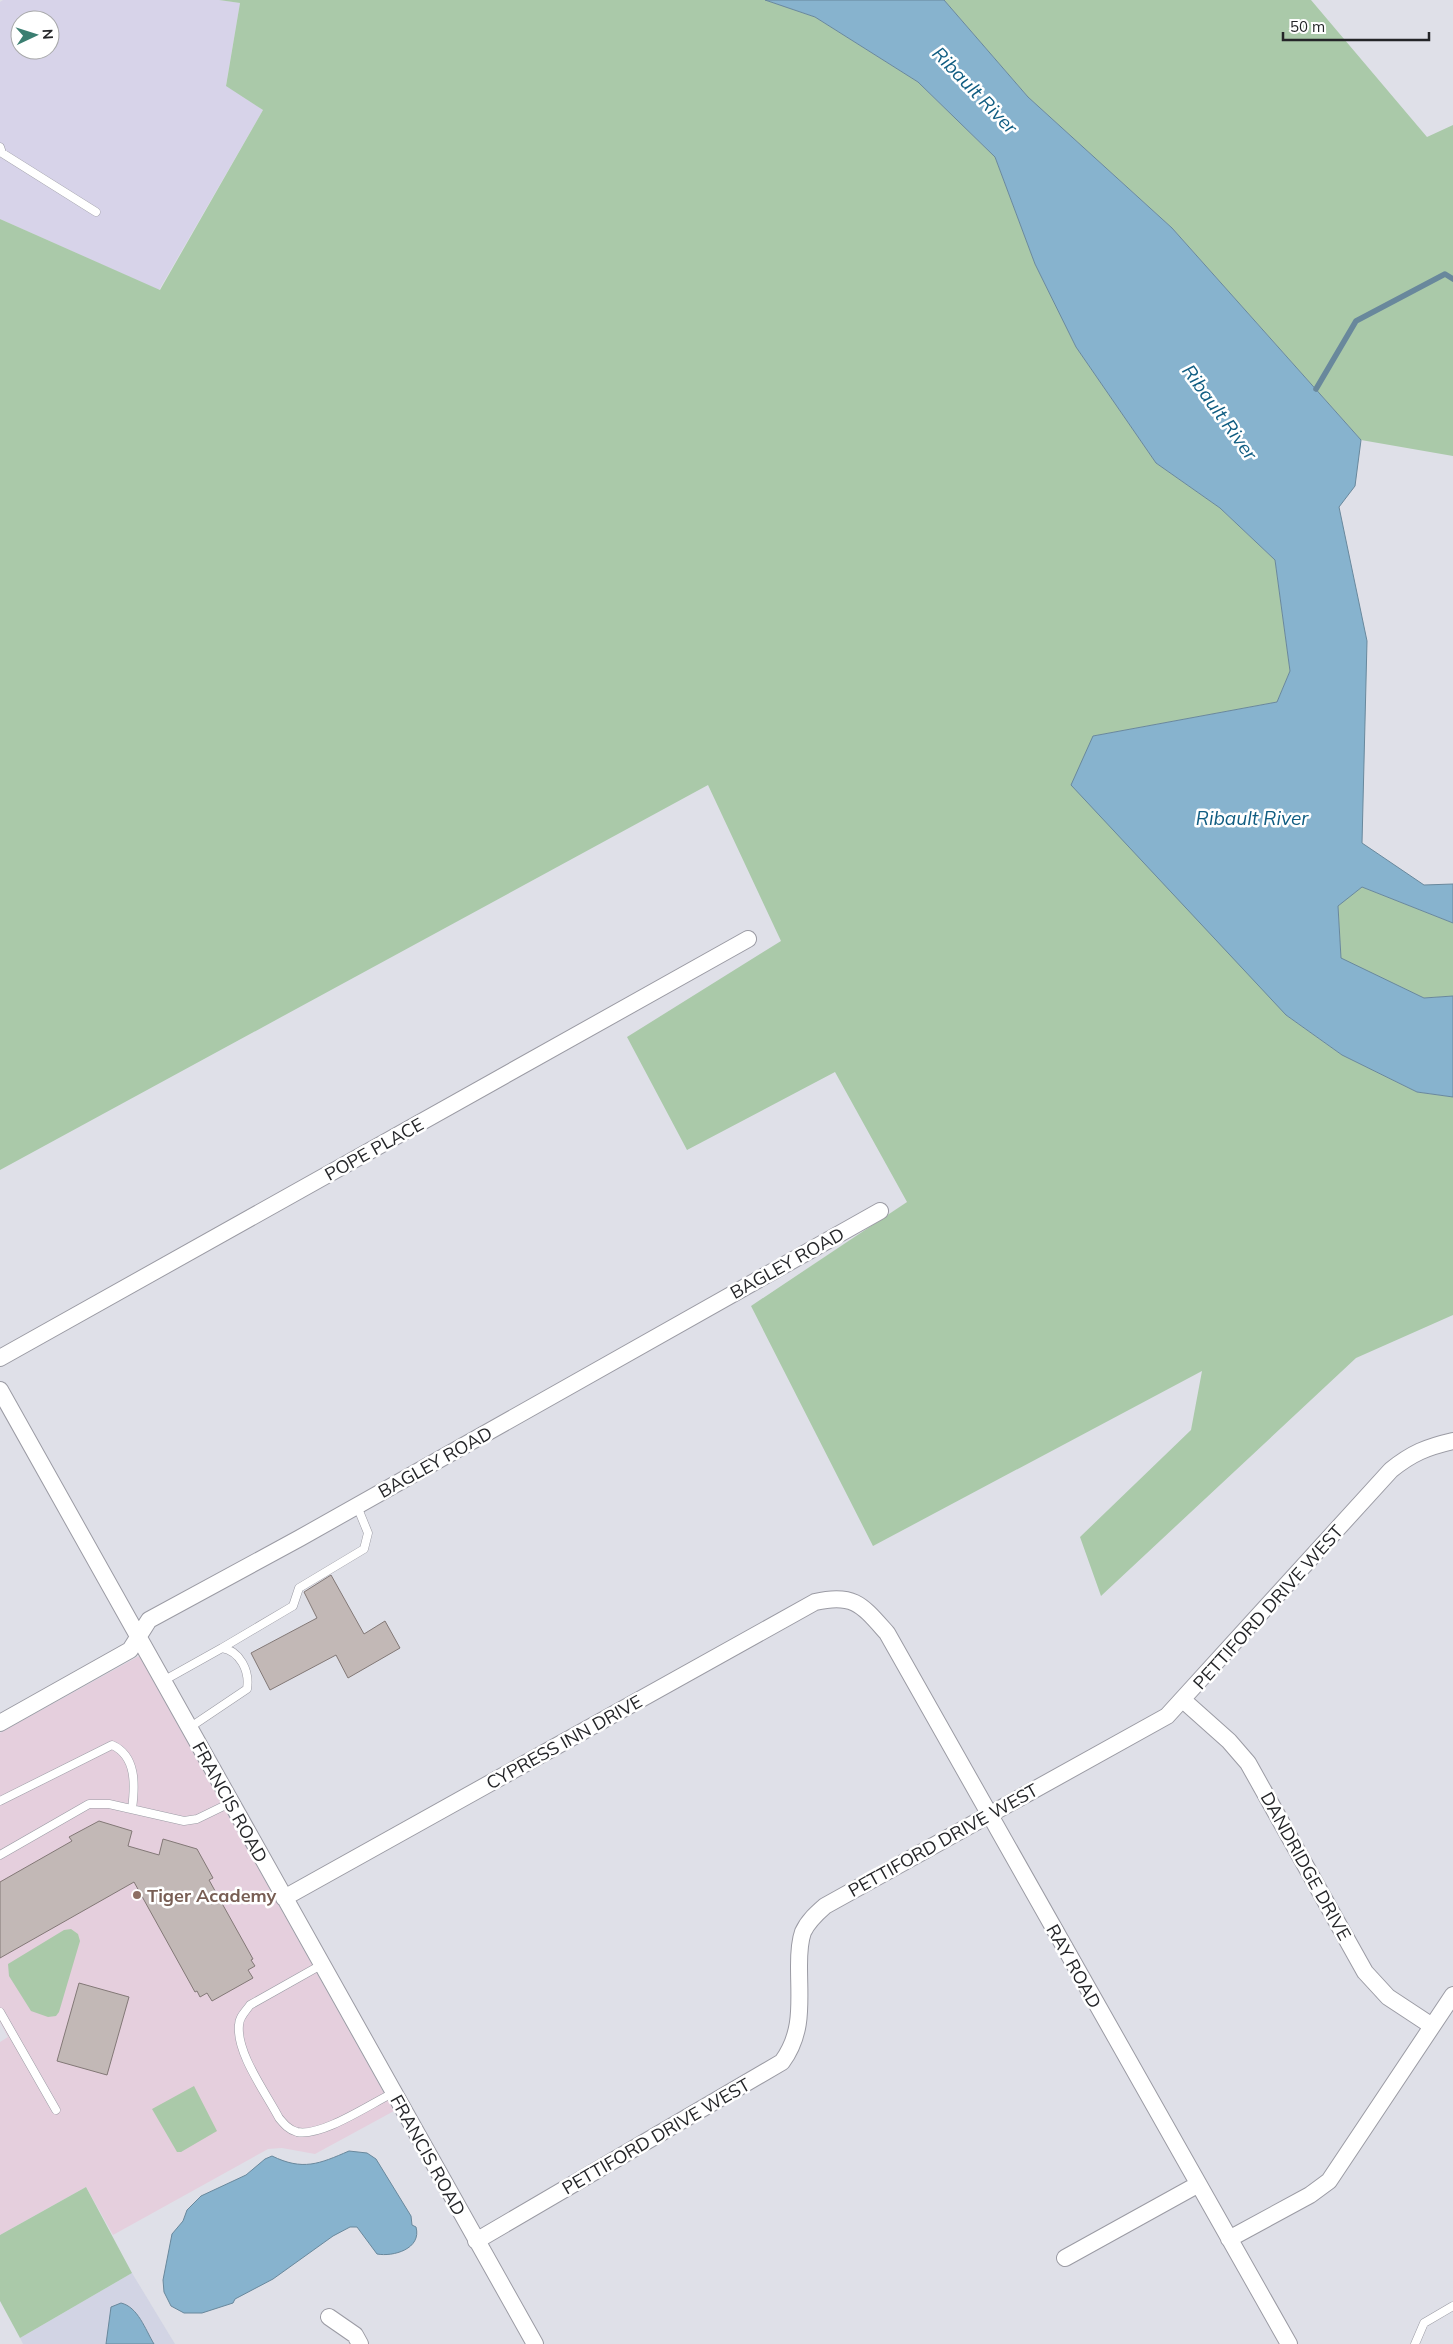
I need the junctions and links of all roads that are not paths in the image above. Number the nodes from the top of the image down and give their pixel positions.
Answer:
1 (0, 146) edge
2 (96, 212) dead end
3 (748, 939) dead end
4 (880, 1211) dead end
5 (0, 1358) edge
6 (0, 1390) edge
7 (6, 1414) edge
8 (1453, 1441) edge
9 (357, 1506) junction
10 (848, 1599) joint
11 (138, 1636) junction
12 (222, 1648) junction
13 (163, 1681) junction
14 (1183, 1700) junction
15 (0, 1723) edge
16 (189, 1728) junction
17 (0, 1801) edge
18 (230, 1803) junction
19 (132, 1809) junction
20 (988, 1815) junction
21 (0, 1855) edge
22 (284, 1898) junction
23 (321, 1966) junction
24 (1453, 1995) edge
25 (0, 2012) edge
26 (1432, 2026) junction
27 (393, 2093) junction
28 (56, 2110) dead end
29 (1197, 2185) junction
30 (1229, 2239) junction
31 (476, 2241) junction
32 (1065, 2258) dead end
33 (1453, 2306) edge
34 (329, 2317) dead end
35 (360, 2344) edge
36 (535, 2344) edge
37 (1289, 2344) edge
38 (1415, 2344) edge

1 - 2 lane
3 - 5 street, POPE PLACE
4 - 9 street, BAGLEY ROAD
6 - 7 street, FRANCIS ROAD
7 - 11 street, FRANCIS ROAD
8 - 14 street, PETTIFORD DRIVE WEST
9 - 11 street, BAGLEY ROAD
9 - 12 lane
10 - 20 street, RAY ROAD
10 - 22 street, CYPRESS INN DRIVE
11 - 13 street, FRANCIS ROAD
11 - 15 street, BAGLEY ROAD
12 - 13 lane
12 - 16 lane
13 - 16 street, FRANCIS ROAD
14 - 20 street, PETTIFORD DRIVE WEST
14 - 26 street, DANDRIDGE DRIVE
16 - 18 street, FRANCIS ROAD
17 - 19 lane
18 - 19 lane
18 - 22 street, FRANCIS ROAD
19 - 21 lane
20 - 29 street, RAY ROAD
20 - 31 street, PETTIFORD DRIVE WEST
22 - 23 street, FRANCIS ROAD
23 - 27 street, FRANCIS ROAD
23 - 27 lane
24 - 26 street
25 - 28 lane
26 - 30 street
27 - 31 street, FRANCIS ROAD
29 - 30 street, RAY ROAD
29 - 32 street
30 - 37 street, RAY ROAD
31 - 36 street, FRANCIS ROAD
33 - 38 lane
34 - 35 street

